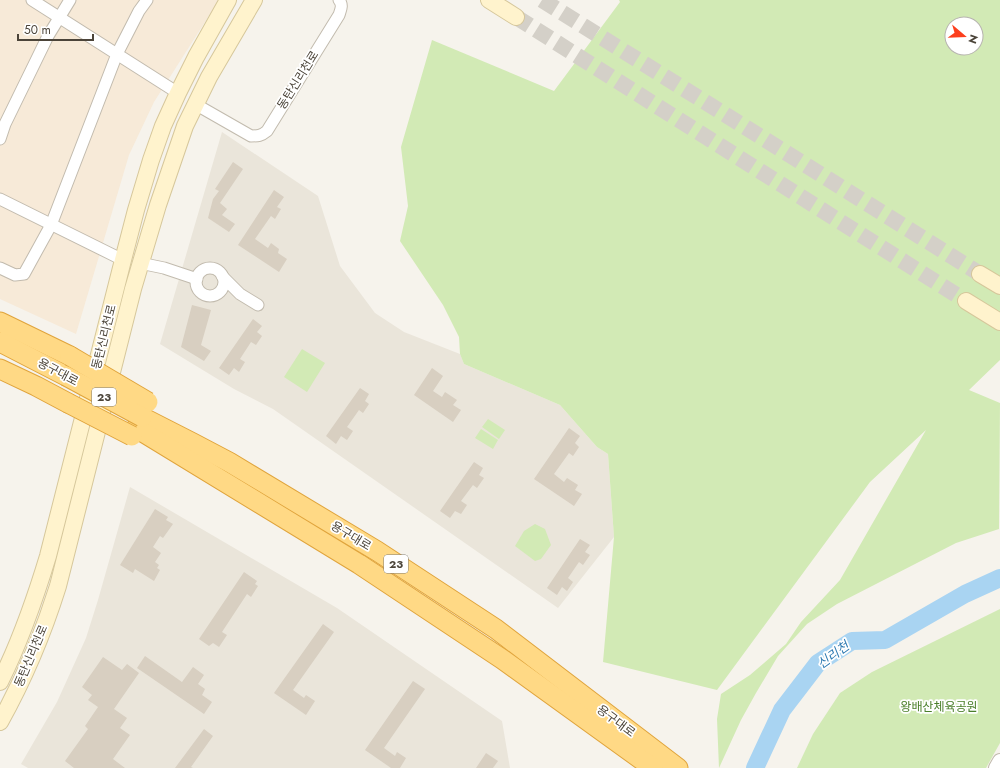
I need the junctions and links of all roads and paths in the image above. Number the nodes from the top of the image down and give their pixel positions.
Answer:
1 (32, 0) edge
2 (70, 0) edge
3 (147, 0) edge
4 (228, 0) edge
5 (254, 0) edge
6 (338, 0) edge
7 (489, 0) edge
8 (59, 17) junction
9 (516, 17) tunnel mouth
10 (117, 54) junction
11 (178, 93) junction
12 (195, 104) junction
13 (0, 139) edge
14 (0, 199) edge
15 (51, 225) junction
16 (123, 260) junction
17 (140, 263) junction
18 (0, 268) edge
19 (980, 274) tunnel mouth
20 (222, 276) junction
21 (197, 279) junction
22 (1000, 286) edge
23 (219, 293) junction
24 (240, 294) junction
25 (966, 301) tunnel mouth
26 (258, 304) dead end
27 (0, 322) edge
28 (1000, 322) edge
29 (0, 342) edge
30 (0, 357) edge
31 (0, 369) edge
32 (61, 387) junction
33 (139, 421) junction
34 (189, 450) junction
35 (0, 682) edge
36 (0, 722) edge
37 (629, 741) junction
38 (1000, 761) edge
39 (653, 768) edge
40 (678, 768) edge
41 (996, 768) edge

1 - 8 street
2 - 8 street
3 - 10 street
4 - 11 main road, 동탄신리천로
5 - 12 main road, 동탄신리천로
6 - 12 street, 동탄신리천로
7 - 9 main road
8 - 10 street
8 - 13 street
10 - 11 street
10 - 15 street
11 - 16 main road, 동탄신리천로
12 - 17 main road, 동탄신리천로
14 - 15 street
15 - 16 street
15 - 18 street
16 - 17 main road
16 - 35 main road, 동탄신리천로
17 - 21 street
17 - 36 main road, 동탄신리천로
19 - 22 main road
20 - 21 street
20 - 23 street
20 - 24 street
21 - 23 street
23 - 24 street
24 - 26 street
25 - 28 main road
27 - 33 highway, bridge
29 - 32 highway, 용구대로 / 23
30 - 32 highway, 용구대로 / 23
31 - 32 highway
32 - 33 highway, 용구대로 / 23, bridge
33 - 34 highway
33 - 34 highway, 용구대로 / 23
34 - 37 highway, 용구대로 / 23
37 - 39 highway, 용구대로 / 23
37 - 40 highway, 용구대로 / 23
38 - 41 street

